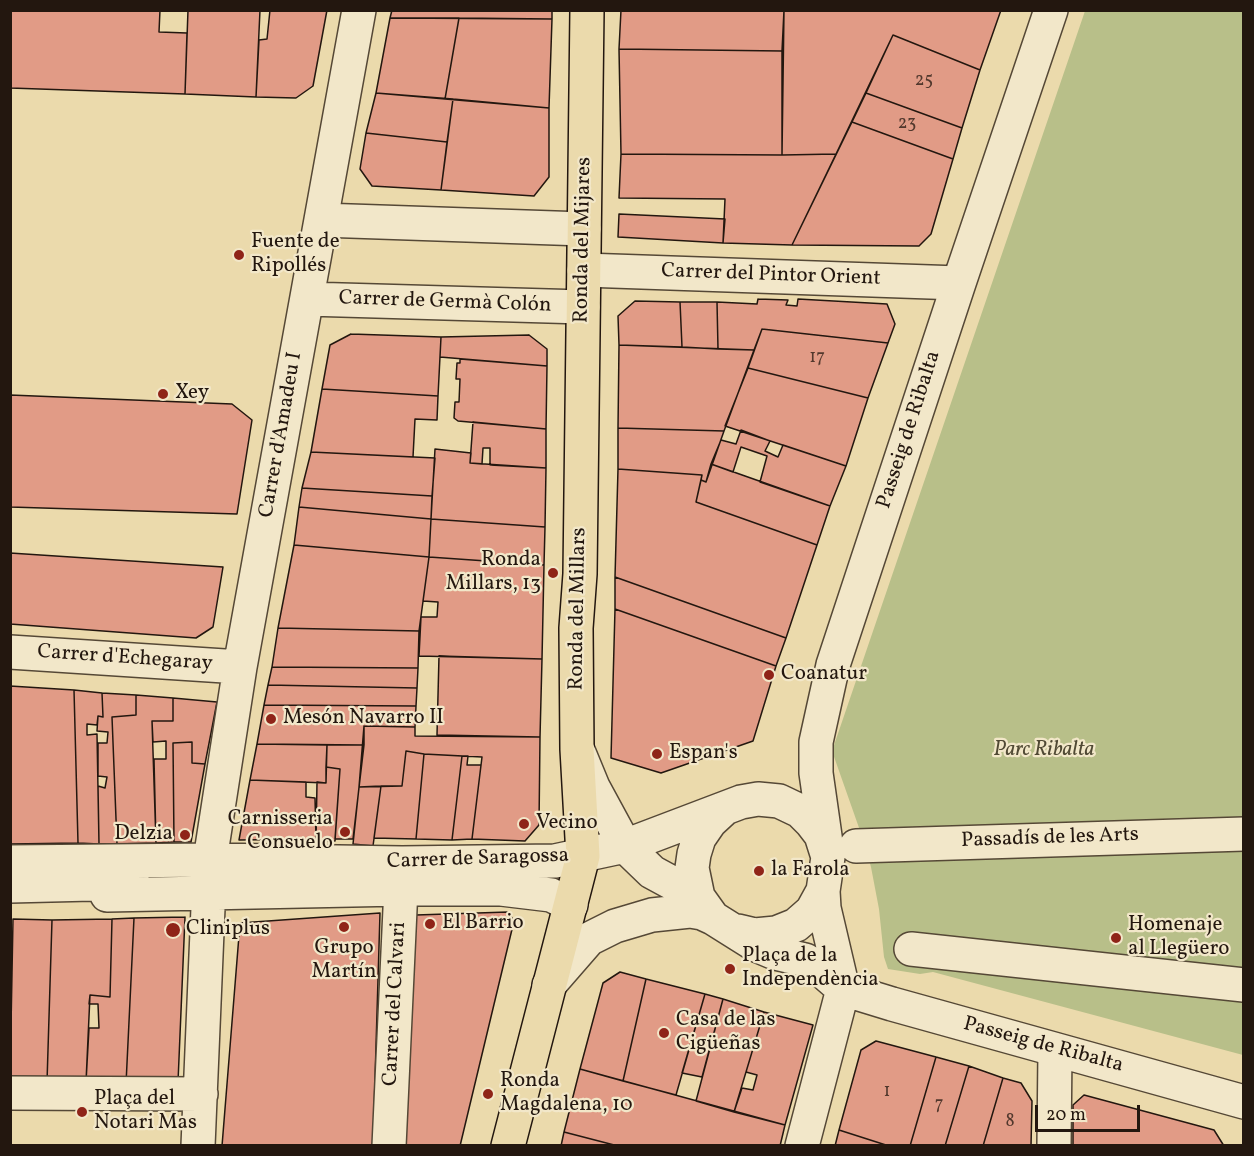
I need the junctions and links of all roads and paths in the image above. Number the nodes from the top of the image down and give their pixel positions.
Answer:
1 (359, 10) edge
2 (587, 10) edge
3 (1051, 10) edge
4 (321, 220) junction
5 (584, 230) junction
6 (584, 270) junction
7 (958, 283) junction
8 (307, 299) junction
9 (583, 307) junction
10 (581, 469) joint
11 (10, 652) edge
12 (240, 666) junction
13 (577, 749) junction
14 (724, 809) junction
15 (1244, 834) edge
16 (625, 846) junction
17 (842, 851) junction
18 (583, 856) junction
19 (10, 862) edge
20 (402, 876) junction
21 (210, 878) junction
22 (10, 886) edge
23 (823, 891) junction
24 (10, 898) edge
25 (571, 905) junction
26 (715, 915) junction
27 (911, 949) dead end
28 (549, 985) junction
29 (1244, 985) edge
30 (843, 988) junction
31 (1055, 1050) junction
32 (10, 1093) edge
33 (201, 1094) junction
34 (1244, 1102) edge
35 (198, 1146) edge
36 (389, 1146) edge
37 (508, 1146) edge
38 (802, 1146) edge
39 (1054, 1146) edge

1 - 4 street, Carrer d'Amadeu I
2 - 5 main road, Ronda del Mijares
3 - 7 street, Passeig de Ribalta
4 - 5 street
4 - 8 street, Carrer d'Amadeu I
5 - 6 main road, Ronda del Mijares
6 - 7 street, Carrer del Pintor Orient
6 - 9 main road, Ronda del Mijares
7 - 17 street, Passeig de Ribalta
8 - 9 street, Carrer de Germà Colón
8 - 12 street, Carrer d'Amadeu I
9 - 10 main road, Ronda del Mijares
10 - 13 main road, Ronda del Millars
11 - 12 street, Carrer d'Echegaray
12 - 21 street, Carrer d'Amadeu I
13 - 16 street, Ronda del Millars
13 - 18 main road, Ronda del Millars
14 - 16 street
14 - 17 street
14 - 26 street
15 - 17 street, Passadís de les Arts
16 - 18 street
16 - 26 street
17 - 23 street
18 - 20 street, Carrer de Saragossa
18 - 25 main road, Ronda del Millars
19 - 21 street, Carrer de Saragossa
20 - 21 street, Carrer de Saragossa
20 - 25 street, Carrer de Saragossa
20 - 36 street, Carrer del Calvari
21 - 22 street, Carrer de Saragossa
21 - 24 street, Carrer de Saragossa
21 - 33 street, Carrer d'Amadeu I
23 - 26 street
23 - 30 street
25 - 28 main road, Ronda del Millars
26 - 28 street
26 - 30 street
27 - 29 street
28 - 37 main road, Ronda del Millars
30 - 31 street, Passeig de Ribalta
30 - 38 street
31 - 34 street, Passeig de Ribalta
31 - 39 street
32 - 33 street
33 - 35 street, Carrer d'Amadeu I

